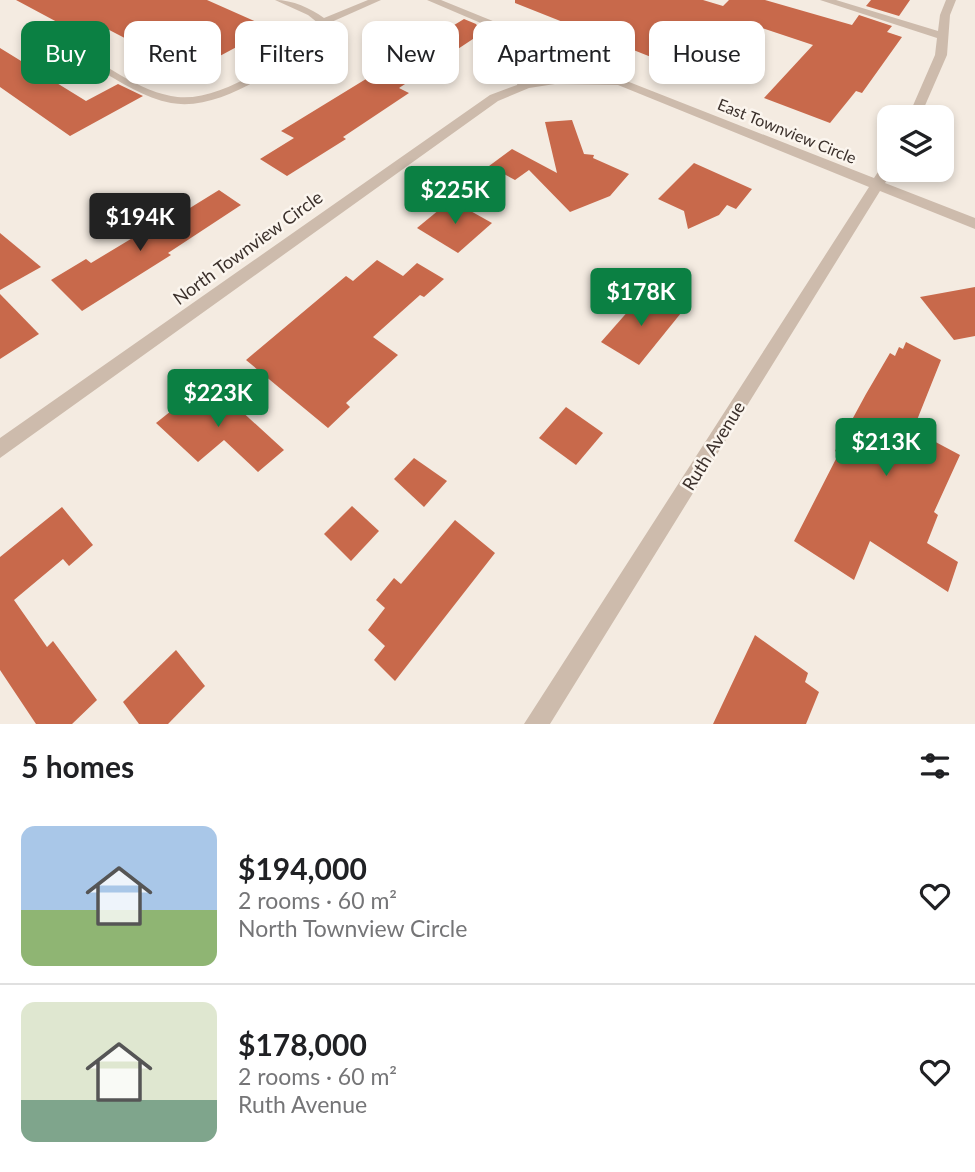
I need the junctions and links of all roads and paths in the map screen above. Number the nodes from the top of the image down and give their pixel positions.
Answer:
1 (280, 0) edge
2 (376, 0) edge
3 (432, 0) edge
4 (825, 0) edge
5 (951, 0) edge
6 (322, 21) edge
7 (325, 21) edge
8 (483, 21) edge
9 (943, 36) junction
10 (110, 69) edge
11 (239, 84) edge
12 (522, 84) edge
13 (625, 84) edge
14 (919, 105) edge
15 (881, 182) edge
16 (880, 185) junction
17 (975, 224) edge
18 (0, 449) edge
19 (537, 724) edge

1 - 6 lane
2 - 7 lane
3 - 8 street, East Townview Circle
4 - 9 street
5 - 9 street
9 - 14 street
10 - 11 lane
12 - 18 street, North Townview Circle
13 - 16 street, East Townview Circle
15 - 16 street, Ruth Avenue
16 - 17 street, East Townview Circle
16 - 19 street, Ruth Avenue

